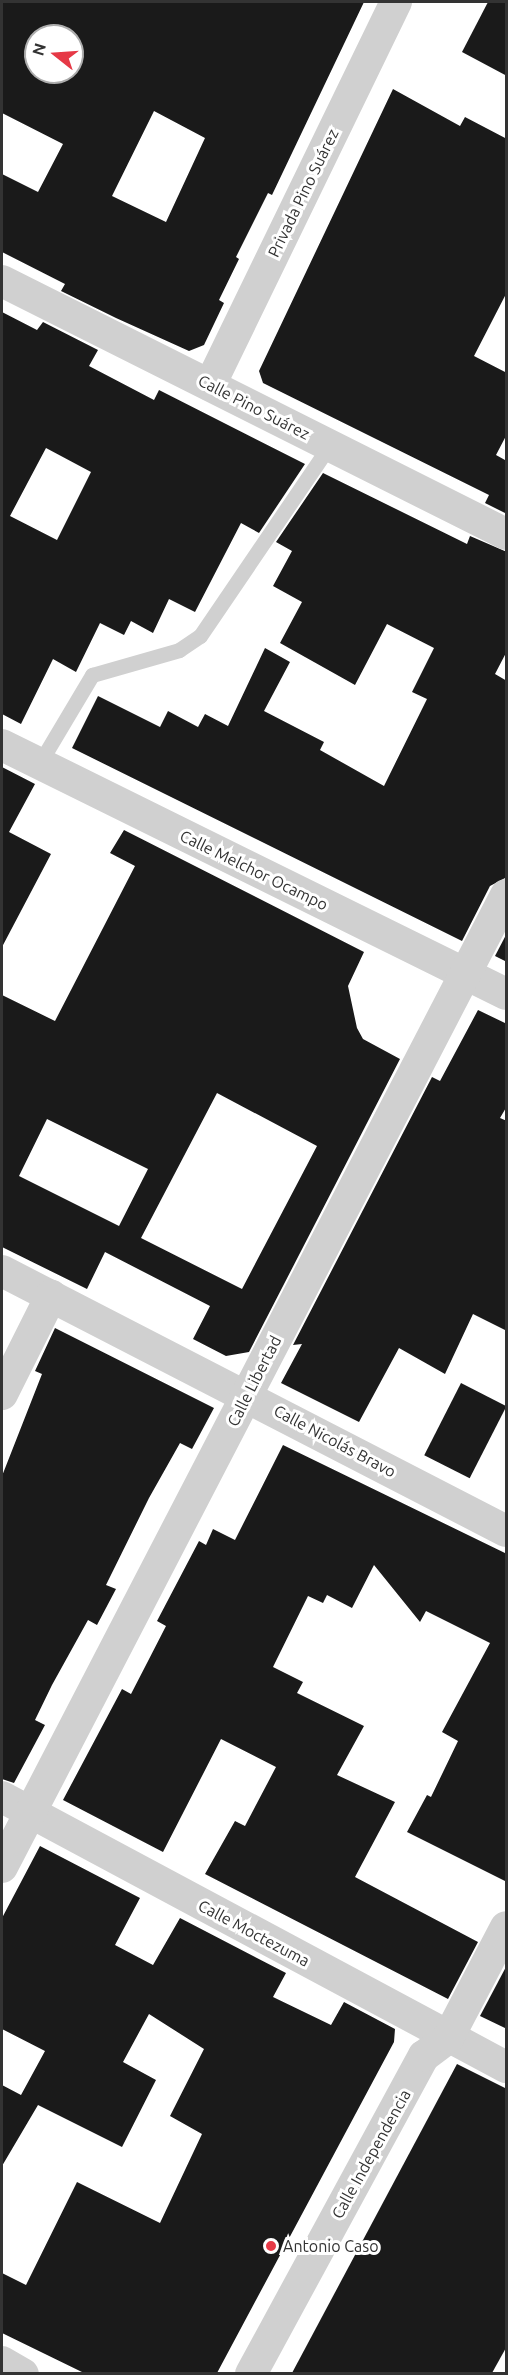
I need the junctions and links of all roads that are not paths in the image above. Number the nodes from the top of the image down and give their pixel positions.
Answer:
1 (396, 2) edge
2 (2, 281) edge
3 (210, 385) junction
4 (330, 446) junction
5 (507, 534) edge
6 (2, 746) edge
7 (39, 764) junction
8 (507, 895) edge
9 (465, 974) junction
10 (507, 994) edge
11 (2, 1271) edge
12 (51, 1296) junction
13 (2, 1394) edge
14 (247, 1395) junction
15 (507, 1531) edge
16 (2, 1797) edge
17 (30, 1812) junction
18 (2, 1867) edge
19 (507, 1927) edge
20 (448, 2038) junction
21 (507, 2067) edge
22 (2, 2362) edge
23 (23, 2373) edge
24 (251, 2373) edge

1 - 3 street, Privada Pino Suárez
2 - 3 street, Calle Pino Suárez
3 - 4 street, Calle Pino Suárez
4 - 5 street, Calle Pino Suárez
4 - 7 lane
6 - 7 street, Calle Melchor Ocampo
7 - 9 street, Calle Melchor Ocampo
8 - 9 street, Calle Libertad
9 - 10 street, Calle Melchor Ocampo
9 - 14 street, Calle Libertad
11 - 12 street, Calle Nicolás Bravo
12 - 13 street
12 - 14 street, Calle Nicolás Bravo
14 - 15 street, Calle Nicolás Bravo
14 - 17 street, Calle Libertad
16 - 17 street, Calle Moctezuma
17 - 18 street, Calle Libertad
17 - 20 street, Calle Moctezuma
19 - 20 street
20 - 21 street, Calle Moctezuma
20 - 24 street, Calle Independencia
22 - 23 street

